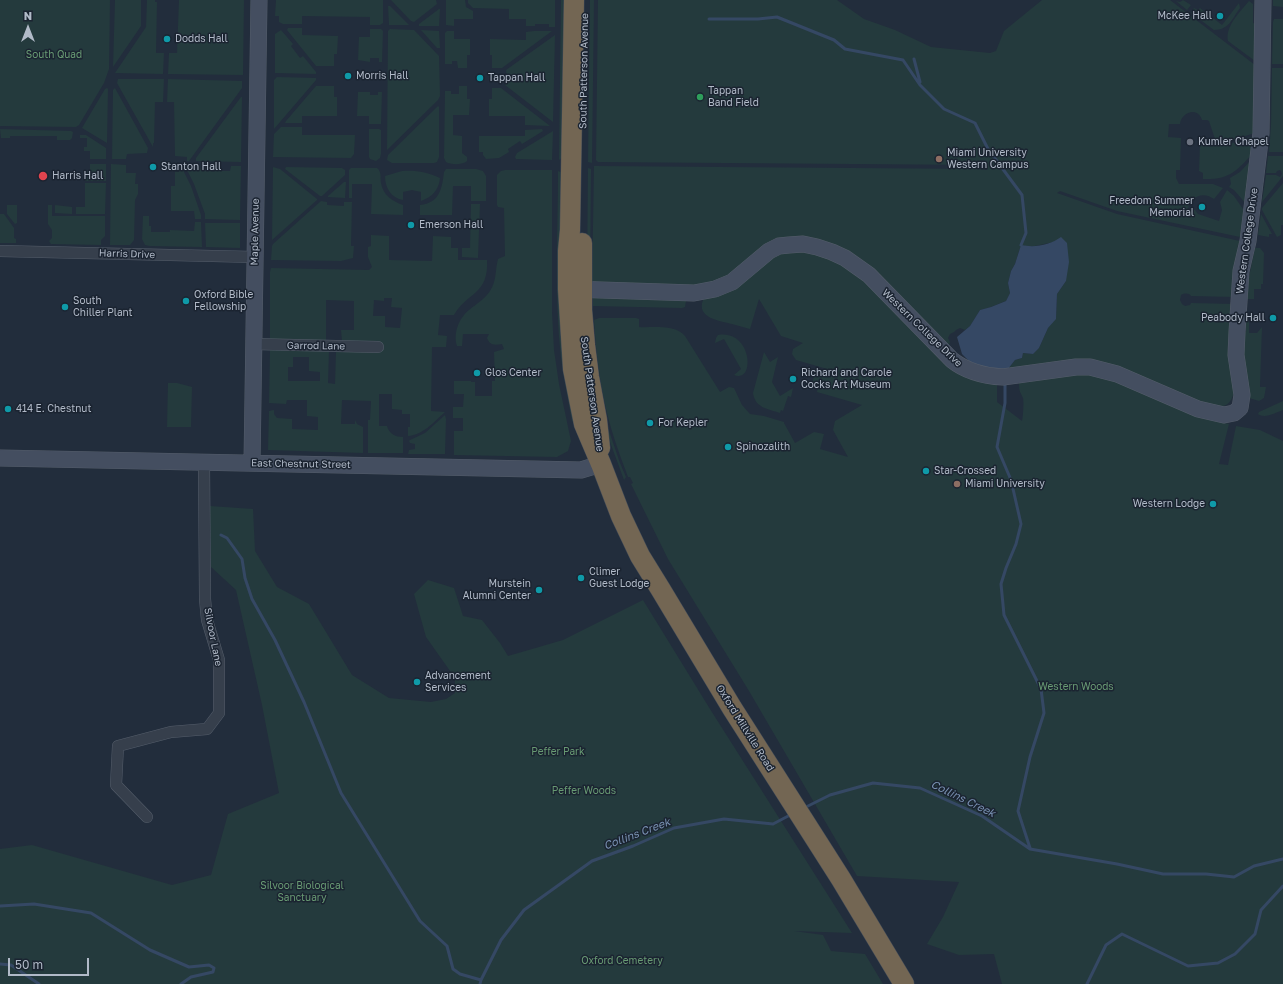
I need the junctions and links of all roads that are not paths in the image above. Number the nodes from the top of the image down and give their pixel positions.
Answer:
1 (258, 0) edge
2 (574, 0) edge
3 (584, 0) edge
4 (1263, 0) edge
5 (0, 251) edge
6 (255, 257) junction
7 (575, 290) junction
8 (253, 344) junction
9 (378, 347) dead end
10 (0, 458) edge
11 (204, 462) junction
12 (252, 463) junction
13 (601, 464) junction
14 (147, 818) dead end
15 (904, 984) edge

1 - 6 street, Maple Avenue
2 - 7 highway, South Patterson Avenue
3 - 7 highway, South Patterson Avenue
4 - 7 street, Western College Drive
5 - 6 street, Harris Drive
6 - 8 street, Maple Avenue
7 - 13 highway, South Patterson Avenue
8 - 9 street, Garrod Lane
8 - 12 street, Maple Avenue
10 - 11 street, East Chestnut Street
11 - 12 street, East Chestnut Street
11 - 14 street, Silvoor Lane
12 - 13 street, East Chestnut Street
13 - 15 highway, Oxford Millville Road

